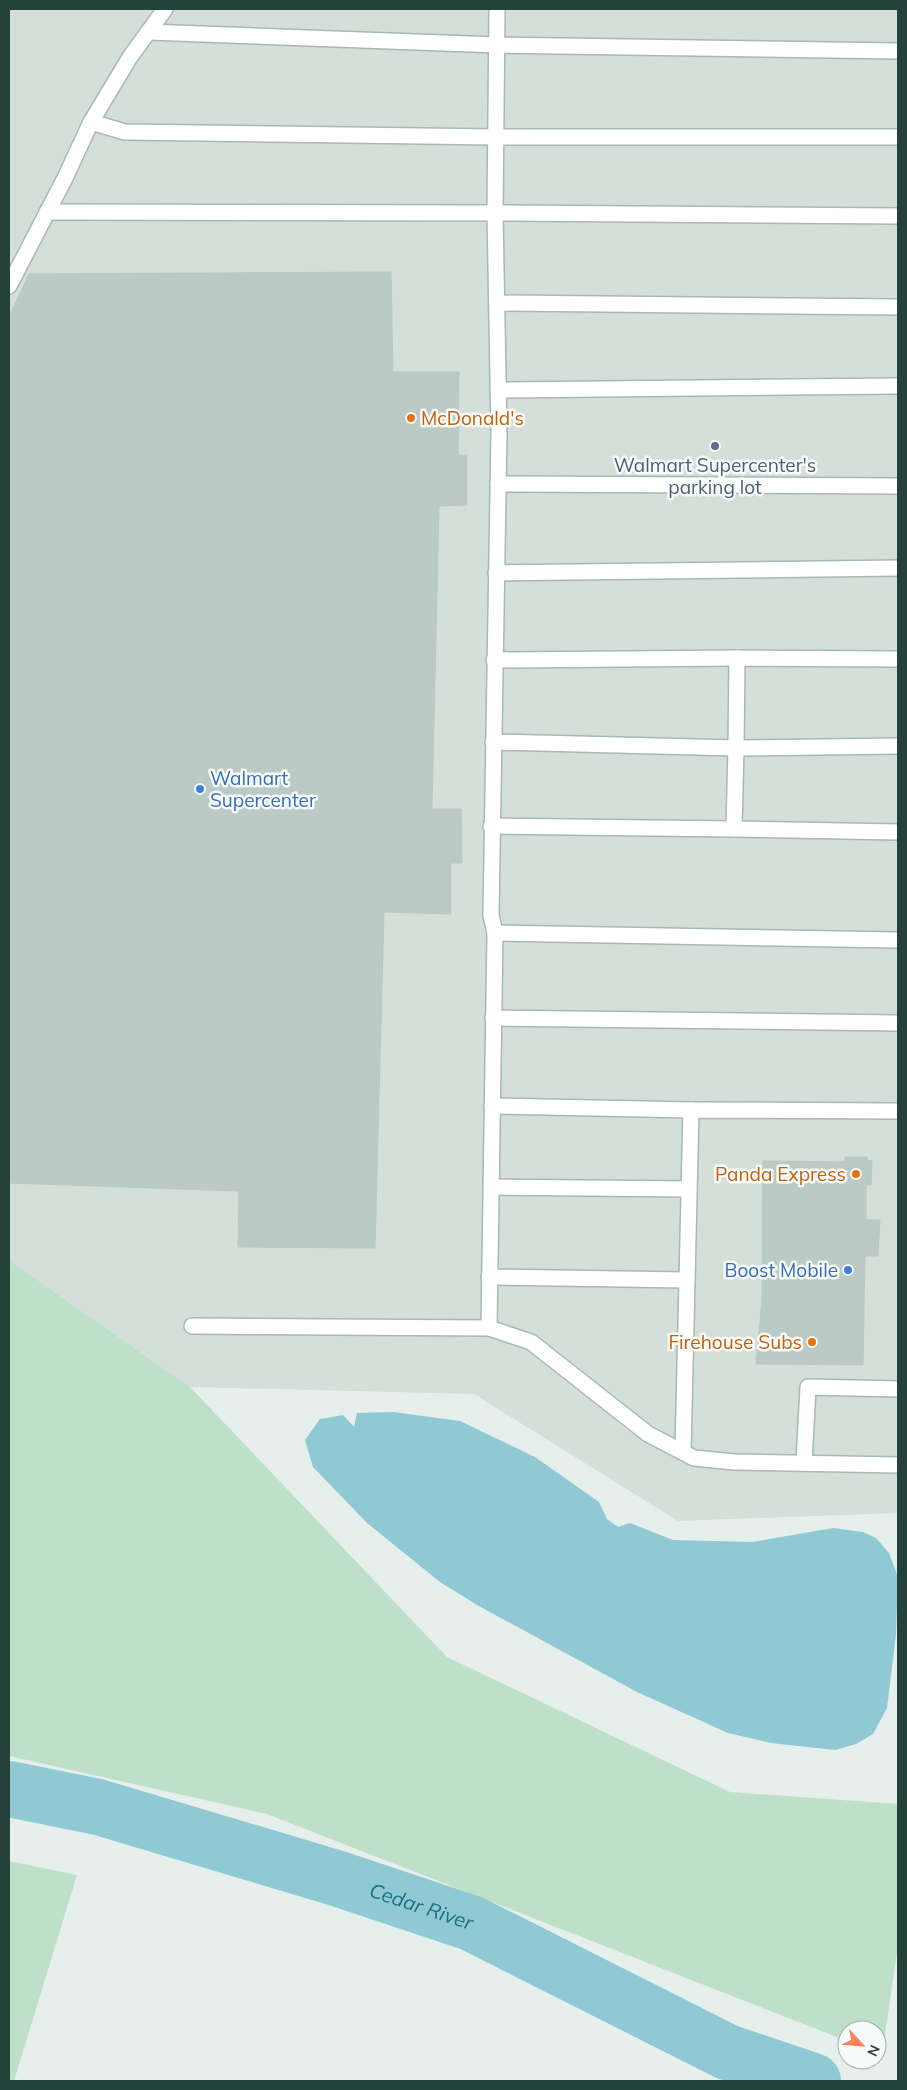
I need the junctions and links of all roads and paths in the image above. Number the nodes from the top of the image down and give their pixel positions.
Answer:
1 (165, 9) edge
2 (497, 9) edge
3 (148, 32) junction
4 (497, 45) junction
5 (898, 51) edge
6 (91, 122) junction
7 (496, 137) junction
8 (898, 137) edge
9 (47, 212) junction
10 (495, 213) junction
11 (898, 216) edge
12 (9, 286) edge
13 (497, 303) junction
14 (898, 307) edge
15 (898, 386) edge
16 (498, 390) junction
17 (498, 484) junction
18 (898, 486) edge
19 (898, 568) edge
20 (496, 573) junction
21 (736, 658) junction
22 (898, 659) edge
23 (494, 660) junction
24 (492, 742) junction
25 (898, 746) edge
26 (736, 748) junction
27 (492, 826) junction
28 (734, 829) junction
29 (898, 832) edge
30 (494, 933) junction
31 (898, 940) edge
32 (493, 1018) junction
33 (898, 1023) edge
34 (492, 1106) junction
35 (691, 1110) junction
36 (898, 1111) edge
37 (491, 1188) junction
38 (689, 1189) junction
39 (490, 1277) junction
40 (687, 1280) junction
41 (192, 1326) dead end
42 (489, 1328) junction
43 (898, 1389) edge
44 (683, 1452) junction
45 (804, 1463) junction
46 (898, 1465) edge

1 - 3 lane
2 - 4 lane
3 - 4 lane
3 - 6 lane
4 - 5 lane
4 - 7 lane
6 - 7 lane
6 - 9 lane
7 - 8 lane
7 - 10 lane
9 - 10 lane
9 - 12 lane
10 - 11 lane
10 - 13 lane
13 - 14 lane
13 - 16 lane
15 - 16 lane
16 - 17 lane
17 - 18 lane
17 - 20 lane
19 - 20 lane
20 - 23 lane
21 - 22 lane
21 - 23 lane
21 - 26 lane
23 - 24 lane
24 - 26 lane
24 - 27 lane
25 - 26 lane
26 - 28 lane
27 - 28 lane
27 - 30 lane
28 - 29 lane
30 - 31 lane
30 - 32 lane
32 - 33 lane
32 - 34 lane
34 - 35 lane
34 - 37 lane
35 - 36 lane
35 - 38 lane
37 - 38 lane
37 - 39 lane
38 - 40 lane
39 - 40 lane
39 - 42 lane
40 - 44 lane
41 - 42 lane
42 - 44 lane
43 - 45 lane
44 - 45 lane
45 - 46 lane

